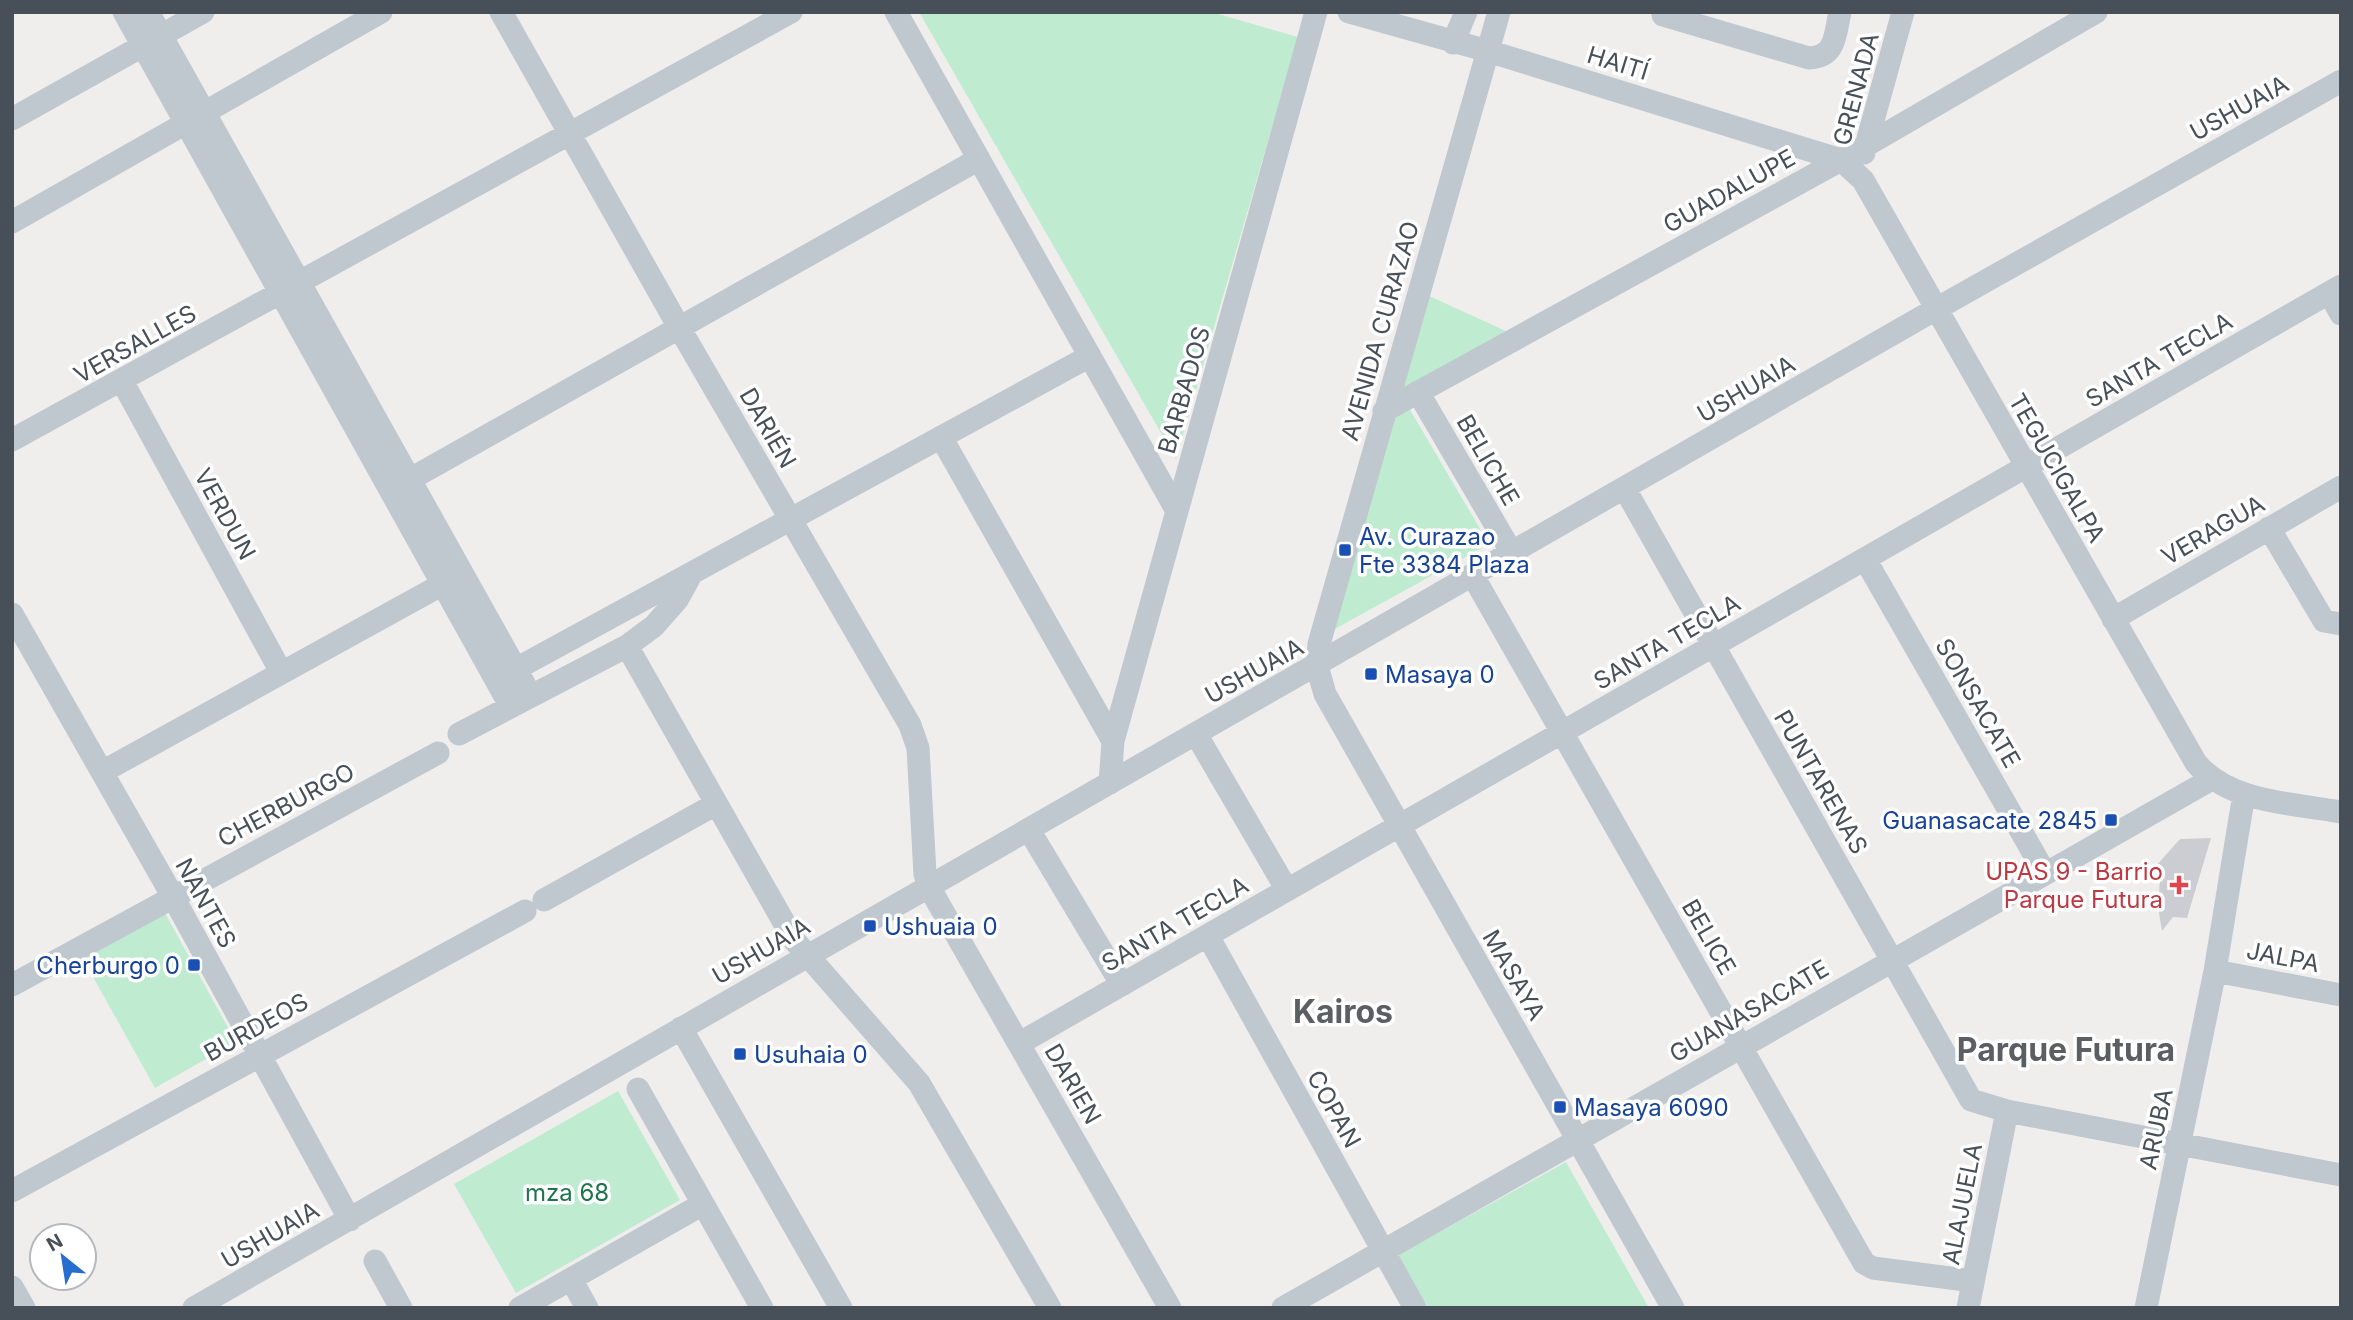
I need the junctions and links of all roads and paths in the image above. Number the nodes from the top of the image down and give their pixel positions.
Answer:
1 (124, 12) edge
2 (149, 12) edge
3 (203, 12) edge
4 (381, 12) edge
5 (501, 12) edge
6 (791, 12) edge
7 (896, 12) edge
8 (1316, 12) edge
9 (1349, 12) edge
10 (1466, 12) edge
11 (1499, 12) edge
12 (1663, 12) edge
13 (1840, 12) edge
14 (1903, 12) edge
15 (2096, 12) edge
16 (1408, 20) edge
17 (151, 40) junction
18 (1453, 43) junction
19 (1488, 51) junction
20 (2341, 81) edge
21 (197, 118) junction
22 (12, 119) edge
23 (572, 134) junction
24 (1865, 145) junction
25 (979, 159) junction
26 (1841, 160) junction
27 (1863, 180) junction
28 (12, 222) edge
29 (292, 288) junction
30 (2335, 289) edge
31 (1936, 309) junction
32 (2341, 314) edge
33 (680, 330) junction
34 (1090, 356) junction
35 (122, 381) junction
36 (1418, 392) junction
37 (1384, 411) junction
38 (941, 437) junction
39 (12, 440) edge
40 (2026, 467) junction
41 (401, 485) junction
42 (2341, 487) edge
43 (1625, 489) junction
44 (1177, 511) junction
45 (790, 519) junction
46 (2269, 528) junction
47 (1513, 553) junction
48 (1865, 559) junction
49 (692, 573) junction
50 (1473, 576) junction
51 (443, 584) junction
52 (12, 614) edge
53 (2113, 619) junction
54 (2333, 622) edge
55 (1714, 645) junction
56 (627, 646) junction
57 (1317, 666) junction
58 (281, 672) junction
59 (506, 675) junction
60 (521, 702) junction
61 (1561, 733) junction
62 (460, 734) dead end
63 (1196, 734) junction
64 (1113, 741) junction
65 (438, 753) dead end
66 (102, 772) junction
67 (2210, 779) junction
68 (1110, 783) junction
69 (2244, 794) junction
70 (716, 804) junction
71 (2341, 812) edge
72 (1398, 826) junction
73 (1030, 830) junction
74 (2045, 873) junction
75 (929, 887) junction
76 (1287, 890) junction
77 (172, 895) junction
78 (1208, 936) junction
79 (805, 956) junction
80 (1892, 960) junction
81 (2215, 971) junction
82 (16, 974) edge
83 (1122, 985) junction
84 (2341, 995) edge
85 (681, 1028) junction
86 (1020, 1043) junction
87 (1741, 1045) junction
88 (260, 1054) junction
89 (638, 1089) dead end
90 (2007, 1111) junction
91 (1578, 1139) junction
92 (2179, 1144) junction
93 (2341, 1175) edge
94 (12, 1191) edge
95 (703, 1204) junction
96 (350, 1220) junction
97 (1383, 1250) junction
98 (374, 1261) dead end
99 (571, 1279) junction
100 (1973, 1281) junction
101 (12, 1287) edge
102 (24, 1308) edge
103 (194, 1308) edge
104 (401, 1308) edge
105 (520, 1308) edge
106 (587, 1308) edge
107 (762, 1308) edge
108 (841, 1308) edge
109 (1050, 1308) edge
110 (1170, 1308) edge
111 (1283, 1308) edge
112 (1415, 1308) edge
113 (1673, 1308) edge
114 (1968, 1308) edge
115 (2146, 1308) edge

1 - 17 street
2 - 17 street
3 - 17 street
4 - 21 street
5 - 23 street, DARIÉN
6 - 23 street, VERSALLES
7 - 25 street
8 - 44 street, BARBADOS
9 - 16 street, HAITÍ
10 - 18 street
11 - 19 street, AVENIDA CURAZAO
12 - 13 street
14 - 24 street, GRENADA
15 - 24 street, GUADALUPE
16 - 18 street, HAITÍ
17 - 21 street
17 - 22 street
18 - 19 street, HAITÍ
19 - 26 street, HAITÍ
19 - 37 street, AVENIDA CURAZAO
20 - 31 street, USHUAIA
21 - 28 street
21 - 29 street
23 - 29 street, VERSALLES
23 - 33 street, DARIÉN
24 - 26 street, GUADALUPE
24 - 27 street, GRENADA
25 - 33 street
25 - 34 street
26 - 27 street, HAITÍ
26 - 36 street, GUADALUPE
27 - 31 street, TEGUCIGALPA
29 - 35 street, VERSALLES
29 - 41 street
30 - 32 street
30 - 40 street, SANTA TECLA
31 - 40 street, TEGUCIGALPA
31 - 43 street, USHUAIA
33 - 41 street
33 - 45 street, DARIÉN
34 - 38 street
34 - 44 street
35 - 39 street, VERSALLES
35 - 58 street, VERDUN
36 - 37 street, GUADALUPE
36 - 47 street, BELICHE
37 - 57 street, AVENIDA CURAZAO
38 - 45 street
38 - 64 street
40 - 48 street, SANTA TECLA
40 - 53 street, TEGUCIGALPA
41 - 51 street
41 - 59 street
42 - 46 street, VERAGUA
43 - 47 street, USHUAIA
43 - 55 street, PUNTARENAS
44 - 64 street, BARBADOS
45 - 49 street
45 - 75 street, DARIÉN
46 - 53 street, VERAGUA
46 - 54 street
47 - 50 street, USHUAIA
48 - 55 street, SANTA TECLA
48 - 74 street, SONSACATE
49 - 56 street
49 - 59 street
50 - 57 street, USHUAIA
50 - 61 street, BELICE
51 - 58 street
51 - 59 street
52 - 66 street, NANTES
53 - 67 street, TEGUCIGALPA
55 - 61 street, SANTA TECLA
55 - 80 street, PUNTARENAS
56 - 60 street
56 - 70 street
57 - 63 street, USHUAIA
57 - 72 street, MASAYA
58 - 66 street
59 - 60 street
60 - 62 street
61 - 72 street, SANTA TECLA
61 - 87 street, BELICE
63 - 68 street, USHUAIA
63 - 76 street
64 - 68 street, BARBADOS
65 - 77 street, CHERBURGO
66 - 77 street, NANTES
67 - 69 street
67 - 74 street, GUANASACATE
68 - 73 street, USHUAIA
69 - 71 street
69 - 81 street, ARUBA
70 - 79 street
70 - 88 street, BURDEOS
72 - 76 street, SANTA TECLA
72 - 91 street, MASAYA
73 - 75 street, USHUAIA
73 - 83 street
74 - 80 street, GUANASACATE
75 - 79 street, USHUAIA
75 - 86 street, DARIEN
76 - 78 street, SANTA TECLA
77 - 82 street, CHERBURGO
77 - 88 street, NANTES
78 - 83 street, SANTA TECLA
78 - 97 street, COPAN
79 - 85 street, USHUAIA
79 - 109 street
80 - 87 street, GUANASACATE
80 - 90 street, PUNTARENAS
81 - 84 street, JALPA
81 - 92 street, ARUBA
83 - 86 street, SANTA TECLA
85 - 96 street, USHUAIA
85 - 108 street
86 - 110 street, DARIEN
87 - 91 street, GUANASACATE
87 - 100 street, BELICE
88 - 94 street, BURDEOS
88 - 96 street, NANTES
89 - 95 street
90 - 92 street
90 - 100 street, ALAJUELA
91 - 97 street, GUANASACATE
91 - 113 street, MASAYA
92 - 93 street
92 - 115 street, ARUBA
95 - 99 street
95 - 107 street
96 - 103 street, USHUAIA
97 - 111 street, GUANASACATE
97 - 112 street, COPAN
98 - 104 street
99 - 105 street
99 - 106 street
100 - 114 street, ALAJUELA
101 - 102 street

